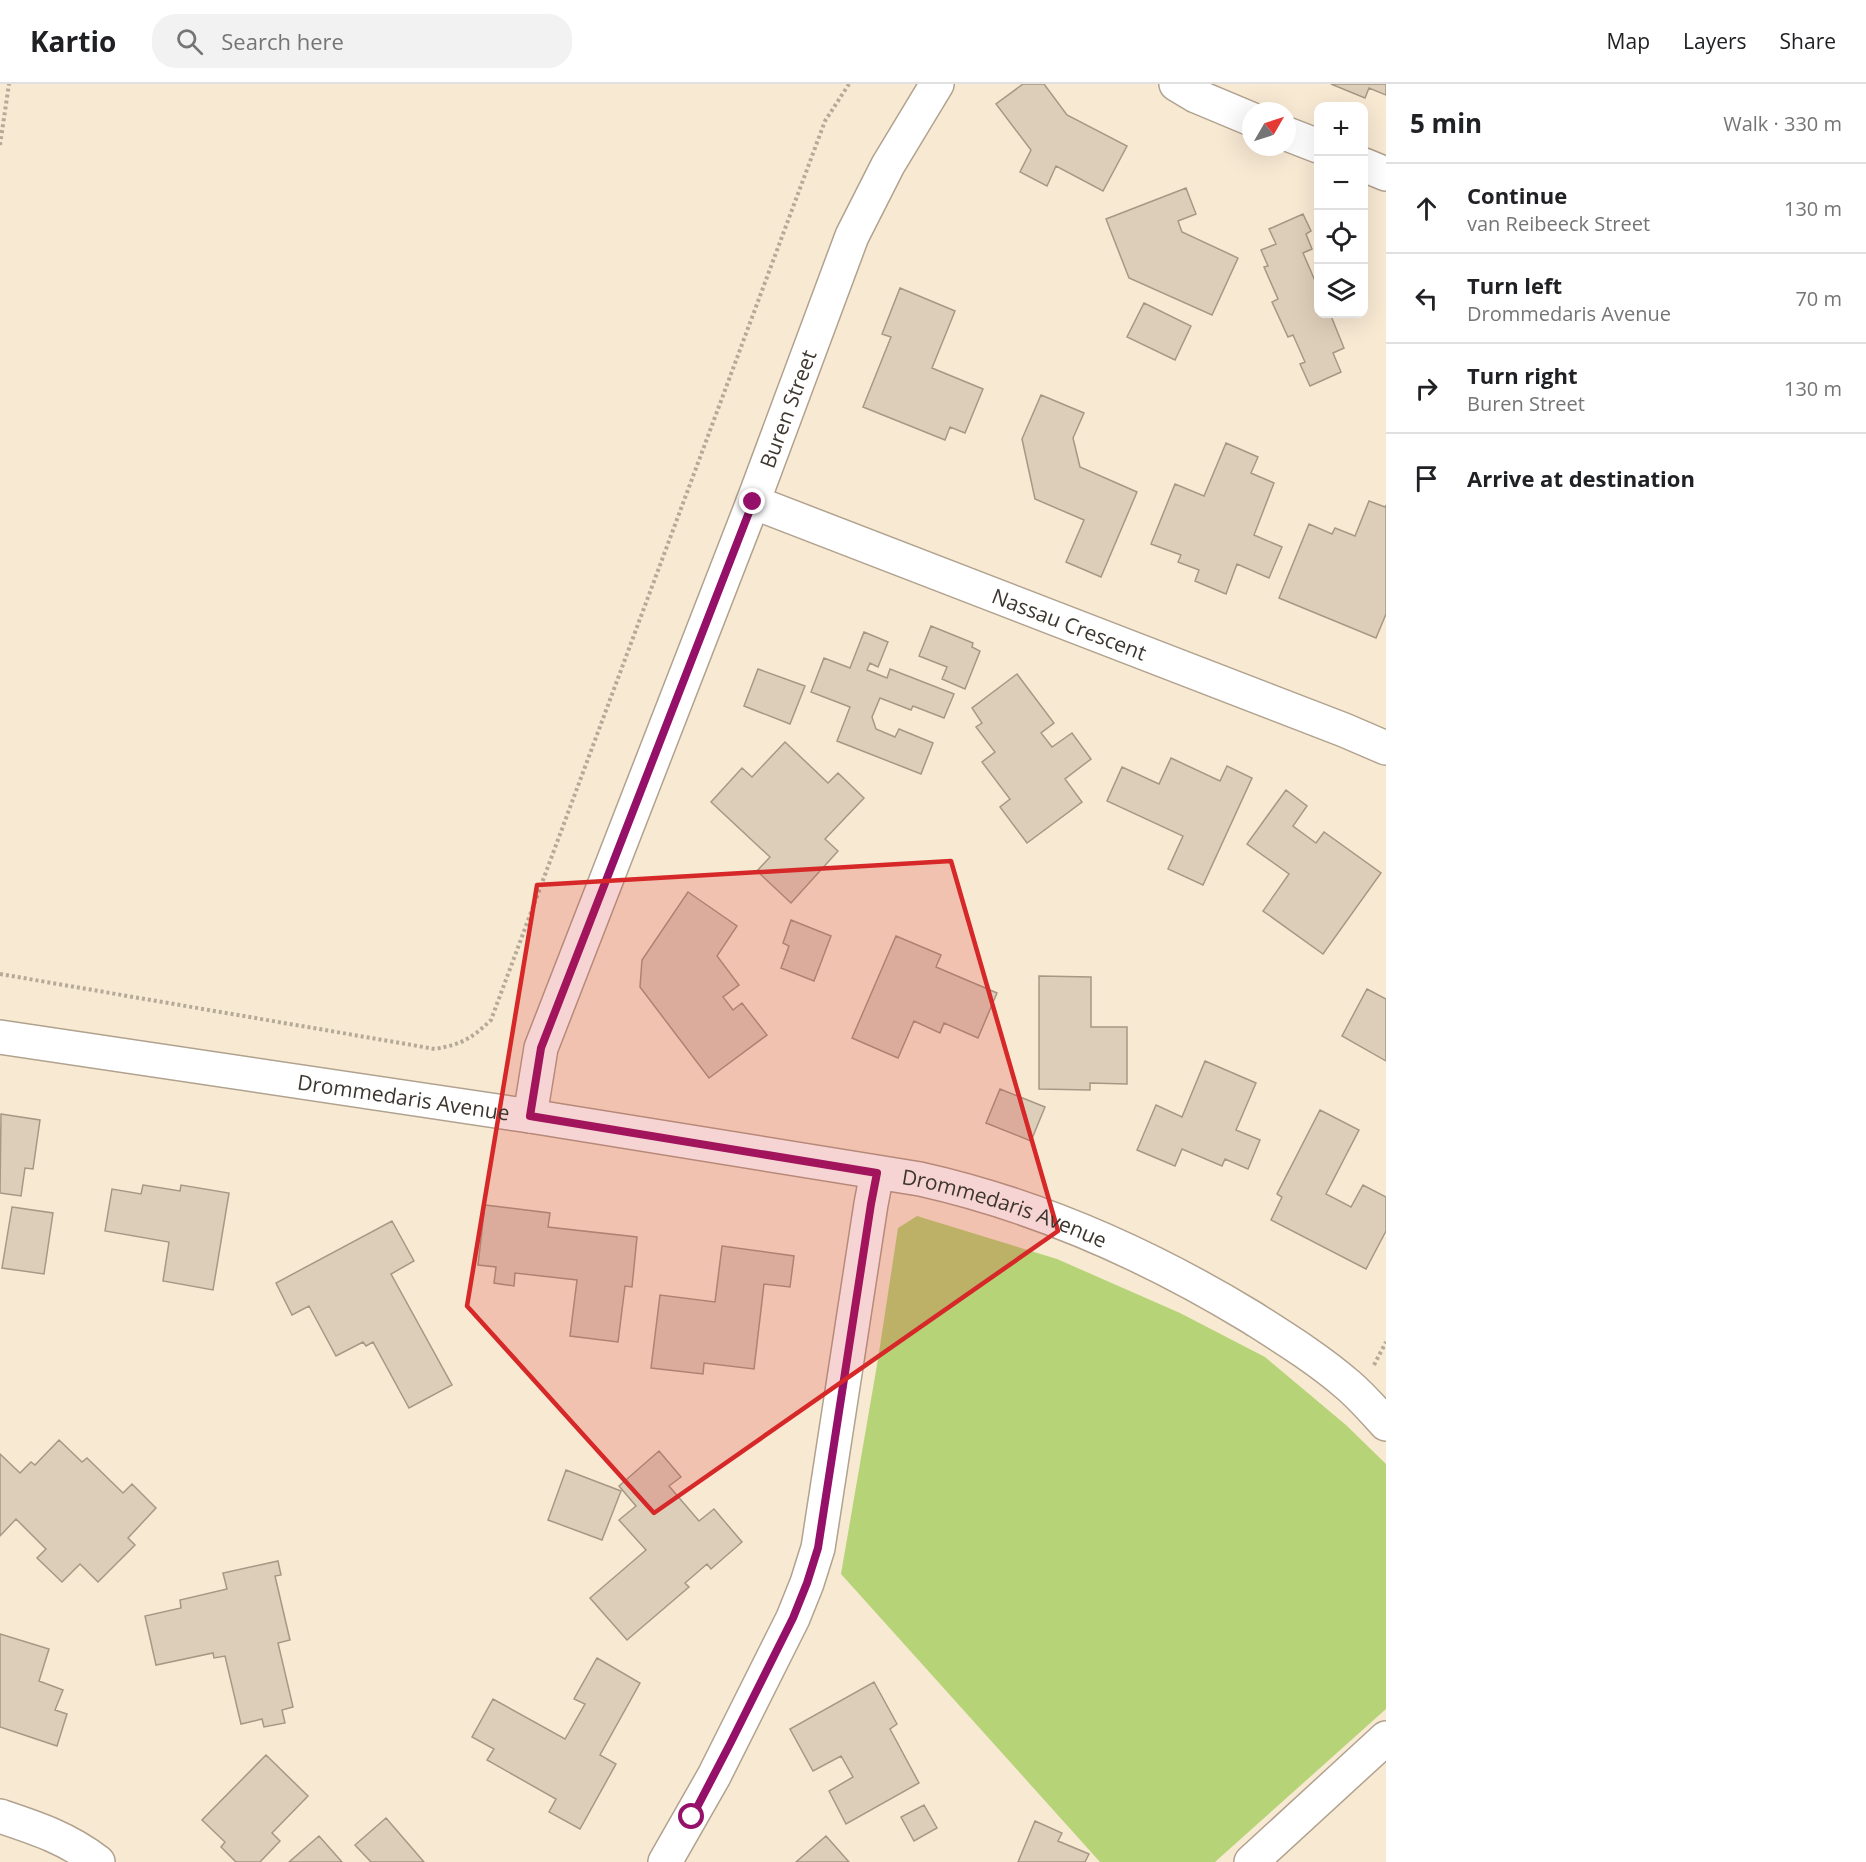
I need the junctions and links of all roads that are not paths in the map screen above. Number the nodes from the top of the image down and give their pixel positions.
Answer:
1 (938, 84) edge
2 (1176, 84) edge
3 (1242, 115) edge
4 (1296, 137) edge
5 (1314, 144) edge
6 (1368, 167) edge
7 (1386, 174) edge
8 (753, 502) junction
9 (1386, 748) edge
10 (0, 1037) edge
11 (530, 1116) junction
12 (877, 1173) junction
13 (1386, 1424) edge
14 (1386, 1738) edge
15 (0, 1816) edge
16 (98, 1862) edge
17 (665, 1862) edge
18 (1251, 1862) edge

1 - 8 street, Buren Street
2 - 3 street
4 - 5 street
6 - 7 street
8 - 9 street, Nassau Crescent
8 - 11 street, Buren Street
10 - 11 street, Drommedaris Avenue
11 - 12 street, Drommedaris Avenue
12 - 13 street, Drommedaris Avenue
12 - 17 street
14 - 18 street
15 - 16 street

